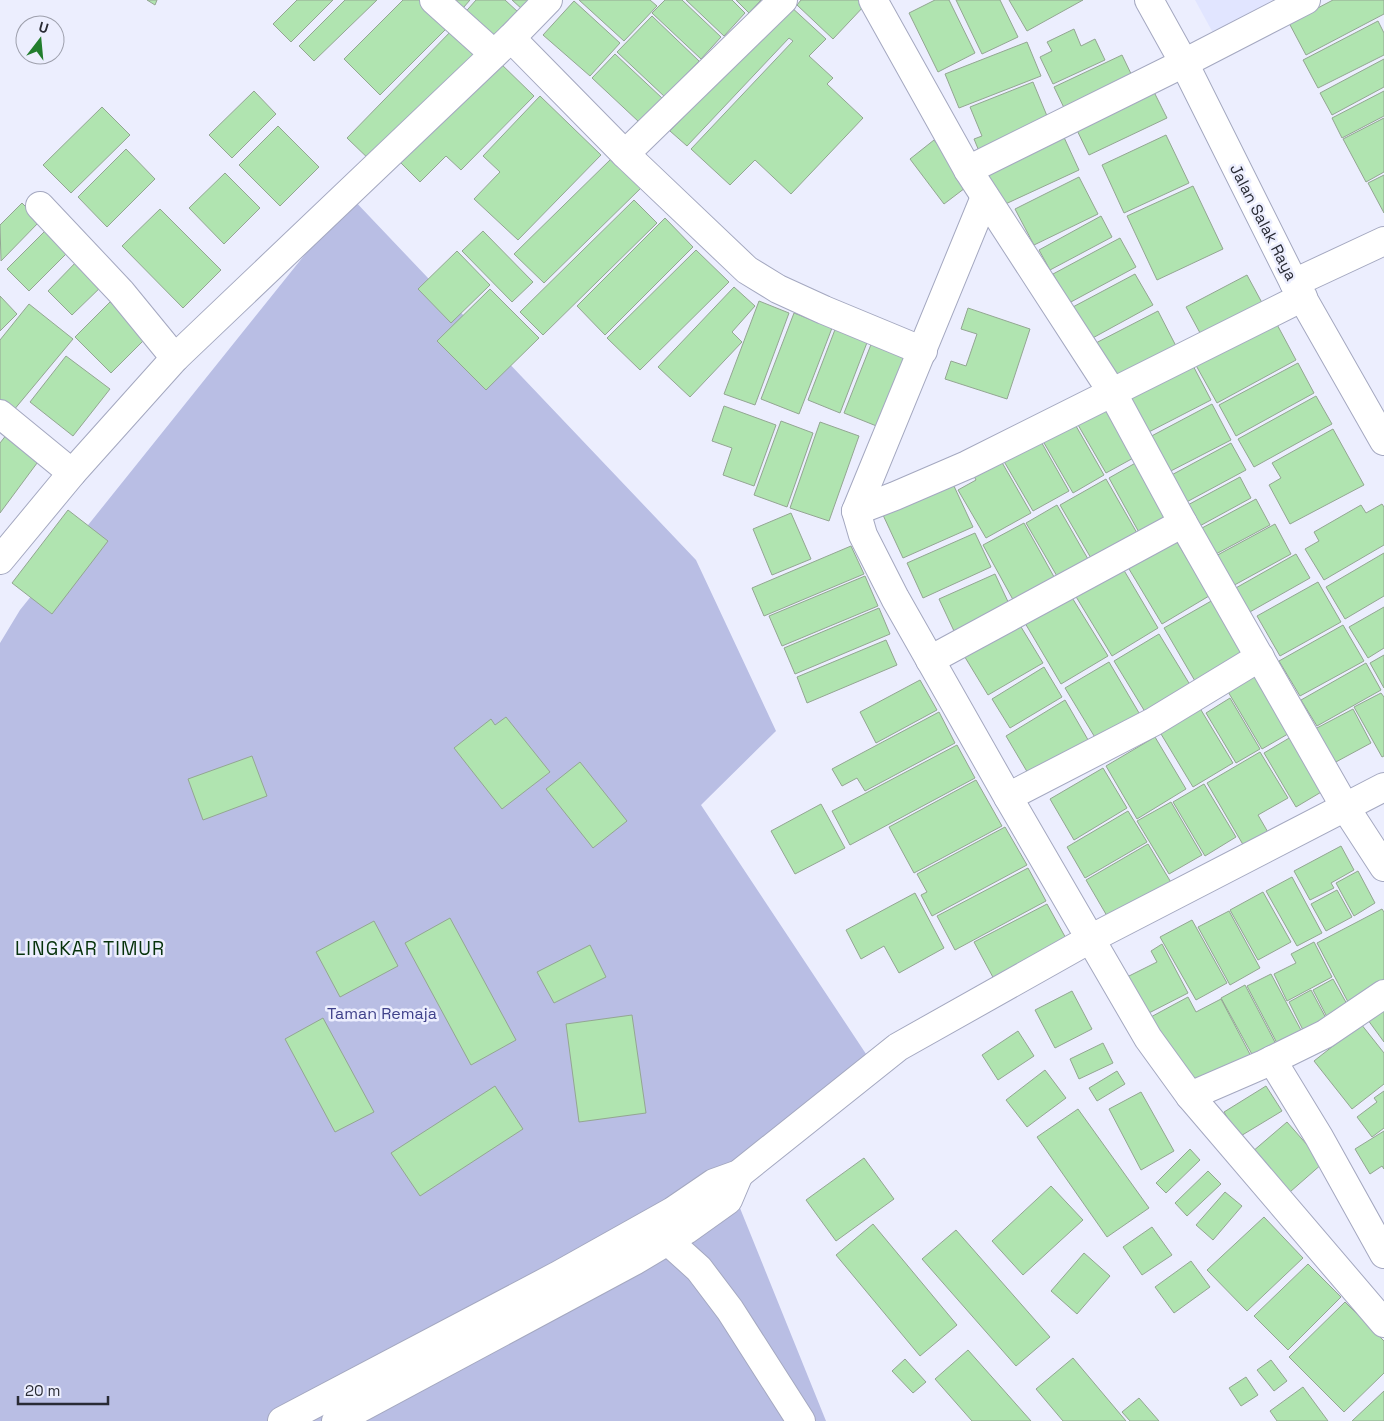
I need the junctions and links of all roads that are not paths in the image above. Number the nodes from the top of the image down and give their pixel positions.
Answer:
1 (434, 0) edge
2 (548, 0) edge
3 (784, 0) edge
4 (873, 0) edge
5 (1149, 0) edge
6 (1306, 0) edge
7 (502, 46) junction
8 (1184, 63) junction
9 (625, 154) junction
10 (968, 170) junction
11 (985, 197) junction
12 (40, 206) dead end
13 (1384, 241) edge
14 (1299, 290) junction
15 (923, 351) junction
16 (175, 358) junction
17 (1112, 392) junction
18 (0, 414) edge
19 (1384, 441) edge
20 (72, 473) junction
21 (856, 511) junction
22 (1183, 522) junction
23 (0, 560) edge
24 (1260, 658) junction
25 (930, 660) junction
26 (1384, 787) edge
27 (1008, 797) junction
28 (1345, 807) junction
29 (1384, 867) edge
30 (1090, 939) junction
31 (1384, 994) edge
32 (1272, 1060) junction
33 (1190, 1096) junction
34 (739, 1174) junction
35 (668, 1241) junction
36 (1384, 1254) edge
37 (1384, 1323) edge
38 (282, 1421) edge
39 (336, 1421) edge
40 (802, 1421) edge

1 - 7 street
2 - 7 street
3 - 9 street
4 - 10 street
5 - 8 street, Jalan Salak Raya
6 - 8 street
7 - 9 street
7 - 16 street
8 - 10 street
8 - 14 street, Jalan Salak Raya
9 - 15 street
10 - 11 street
11 - 15 street
11 - 17 street
12 - 16 street
13 - 14 street
14 - 17 street
14 - 19 street, Jalan Salak Raya
15 - 21 street
16 - 20 street
17 - 21 street
17 - 22 street
18 - 20 street
20 - 23 street
21 - 25 street
22 - 24 street
22 - 25 street
24 - 27 street
24 - 28 street
25 - 27 street
26 - 28 street
27 - 30 street
28 - 29 street
28 - 30 street
30 - 33 street
30 - 34 street
31 - 32 street
32 - 33 street
32 - 36 street
33 - 37 street
34 - 35 street
34 - 38 street
35 - 39 street
35 - 40 street

